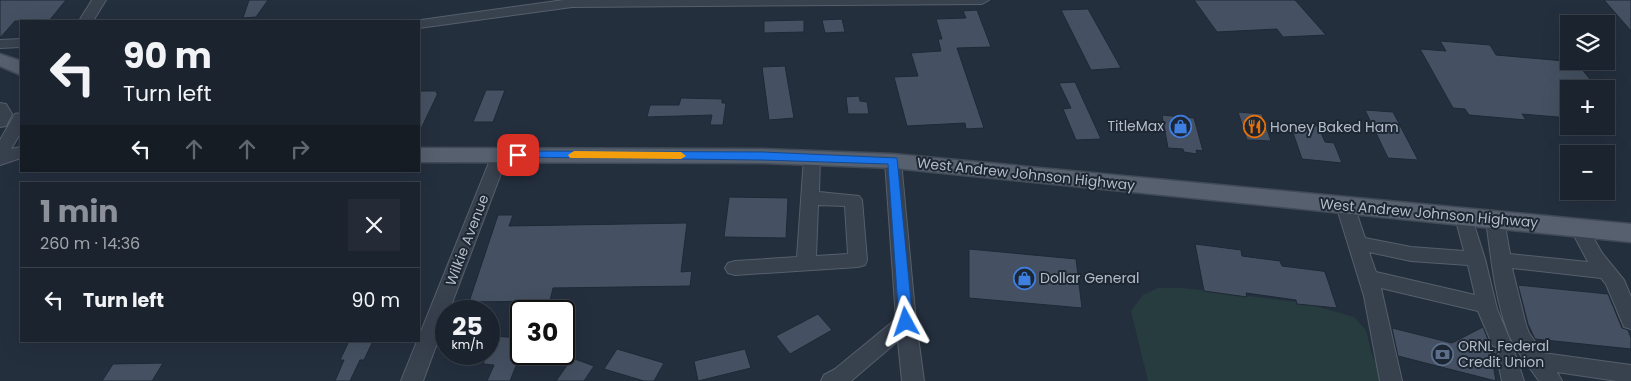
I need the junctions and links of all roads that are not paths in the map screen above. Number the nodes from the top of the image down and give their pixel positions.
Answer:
1 (99, 0) edge
2 (982, 0) edge
3 (87, 20) edge
4 (420, 24) edge
5 (20, 42) edge
6 (0, 44) edge
7 (0, 60) edge
8 (20, 68) edge
9 (0, 108) edge
10 (20, 120) edge
11 (0, 122) edge
12 (20, 152) edge
13 (500, 154) junction
14 (0, 155) edge
15 (420, 155) edge
16 (812, 158) junction
17 (893, 161) junction
18 (809, 198) junction
19 (1345, 205) junction
20 (1464, 217) junction
21 (1495, 220) junction
22 (1579, 228) junction
23 (1631, 233) edge
24 (1357, 243) junction
25 (1476, 259) junction
26 (1502, 260) junction
27 (806, 264) junction
28 (735, 268) dead end
29 (1607, 271) junction
30 (1368, 278) junction
31 (1486, 305) junction
32 (1631, 321) edge
33 (906, 322) junction
34 (1538, 361) junction
35 (1631, 374) edge
36 (412, 381) edge
37 (832, 381) edge
38 (913, 381) edge
39 (1391, 381) edge
40 (1513, 381) edge
41 (1551, 381) edge

1 - 3 street
2 - 4 street
5 - 6 street
7 - 8 main road
9 - 11 street
10 - 14 street
12 - 14 street
13 - 15 main road, West Andrew Johnson Highway
13 - 16 main road, West Andrew Johnson Highway
13 - 36 street, Wilkie Avenue
16 - 17 main road, West Andrew Johnson Highway
16 - 18 street
17 - 19 main road, West Andrew Johnson Highway
17 - 33 street
18 - 27 street
18 - 27 street
19 - 20 main road, West Andrew Johnson Highway
19 - 24 street
20 - 21 main road, West Andrew Johnson Highway
20 - 25 street
21 - 22 main road, West Andrew Johnson Highway
21 - 26 street
22 - 23 main road, West Andrew Johnson Highway
22 - 29 street
24 - 25 street
24 - 30 street
25 - 31 street
26 - 29 street
26 - 34 street
27 - 28 street
29 - 32 street
30 - 31 street
30 - 39 street
31 - 40 street
33 - 37 street
33 - 38 street
34 - 35 street
34 - 41 street

